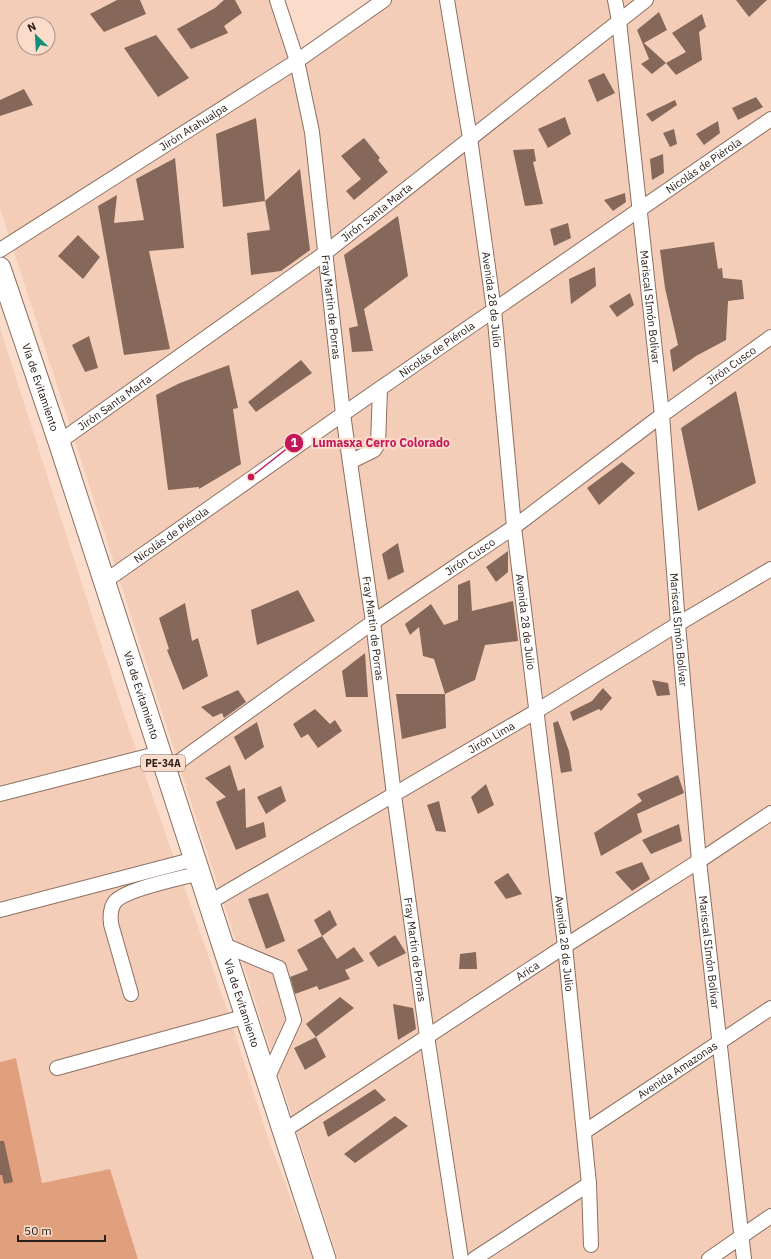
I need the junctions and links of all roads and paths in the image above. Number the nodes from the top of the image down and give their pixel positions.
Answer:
1 (277, 0) edge
2 (384, 0) edge
3 (447, 0) edge
4 (615, 0) edge
5 (646, 0) edge
6 (619, 21) junction
7 (297, 61) junction
8 (771, 119) edge
9 (470, 138) junction
10 (639, 210) junction
11 (0, 250) edge
12 (325, 253) junction
13 (0, 268) edge
14 (494, 310) junction
15 (771, 337) edge
16 (380, 389) junction
17 (343, 414) junction
18 (662, 415) junction
19 (59, 442) junction
20 (350, 462) junction
21 (514, 527) junction
22 (771, 569) edge
23 (104, 582) junction
24 (373, 622) junction
25 (678, 624) junction
26 (535, 712) junction
27 (163, 762) junction
28 (0, 794) edge
29 (394, 795) junction
30 (771, 813) edge
31 (699, 861) junction
32 (198, 866) junction
33 (210, 902) junction
34 (0, 910) edge
35 (224, 945) junction
36 (565, 946) junction
37 (131, 994) dead end
38 (771, 1008) edge
39 (247, 1016) junction
40 (427, 1036) junction
41 (718, 1044) junction
42 (57, 1068) dead end
43 (267, 1080) junction
44 (284, 1130) junction
45 (584, 1132) junction
46 (589, 1184) junction
47 (771, 1216) edge
48 (741, 1237) junction
49 (591, 1245) dead end
50 (326, 1259) edge
51 (461, 1259) edge
52 (474, 1259) edge
53 (709, 1259) edge
54 (744, 1259) edge

1 - 7 street, Fray Martin de Porras
2 - 7 street, Jirón Atahualpa
3 - 9 street, Avenida 28 de Julio
4 - 6 street, Mariscal SImón Bolívar
5 - 6 street, Jirón Santa Marta
6 - 9 street, Jirón Santa Marta
6 - 10 street, Mariscal SImón Bolívar
7 - 11 street, Jirón Atahualpa
7 - 12 street, Fray Martin de Porras
8 - 10 street, Nicolás de Piérola
9 - 12 street, Jirón Santa Marta
9 - 14 street, Avenida 28 de Julio
10 - 14 street, Nicolás de Piérola
10 - 18 street, Mariscal SImón Bolívar
12 - 17 street, Fray Martin de Porras
12 - 19 street, Jirón Santa Marta
13 - 19 highway, Vía de Evitamiento / PE-34A
14 - 16 street, Nicolás de Piérola
14 - 21 street, Avenida 28 de Julio
15 - 18 street, Jirón Cusco
16 - 17 street, Nicolás de Piérola
16 - 20 street
17 - 20 street, Fray Martin de Porras
17 - 23 street, Nicolás de Piérola
18 - 21 street, Jirón Cusco
18 - 25 street, Mariscal SImón Bolívar
19 - 23 highway, Vía de Evitamiento / PE-34A
20 - 24 street, Fray Martin de Porras
21 - 24 street, Jirón Cusco
21 - 26 street, Avenida 28 de Julio
22 - 25 street, Jirón Lima
23 - 27 highway, Vía de Evitamiento / PE-34A
24 - 27 street, Jirón Cusco
24 - 29 street, Fray Martin de Porras
25 - 26 street, Jirón Lima
25 - 31 street, Mariscal SImón Bolívar
26 - 29 street, Jirón Lima
26 - 36 street, Avenida 28 de Julio
27 - 28 street
27 - 32 highway, Vía de Evitamiento / PE-34A
29 - 33 street, Jirón Lima
29 - 40 street, Fray Martin de Porras
30 - 31 street, Arica
31 - 36 street, Arica
31 - 41 street, Mariscal SImón Bolívar
32 - 33 highway, Vía de Evitamiento / PE-34A
32 - 34 street
32 - 37 street
33 - 35 highway, Vía de Evitamiento / PE-34A
35 - 39 highway, Vía de Evitamiento / PE-34A
35 - 43 street
36 - 40 street, Arica
36 - 45 street, Avenida 28 de Julio
38 - 41 street, Avenida Amazonas
39 - 42 street
39 - 43 highway, Vía de Evitamiento / PE-34A
40 - 44 street, Arica
40 - 51 street, Fray Martin de Porras
41 - 45 street, Avenida Amazonas
41 - 48 street, Mariscal SImón Bolívar
43 - 44 highway, Vía de Evitamiento / PE-34A
44 - 50 highway, Vía de Evitamiento / PE-34A
45 - 46 street, Avenida 28 de Julio
46 - 49 street, Avenida 28 de Julio
46 - 52 street
47 - 48 street
48 - 53 street
48 - 54 street, Mariscal SImón Bolívar

